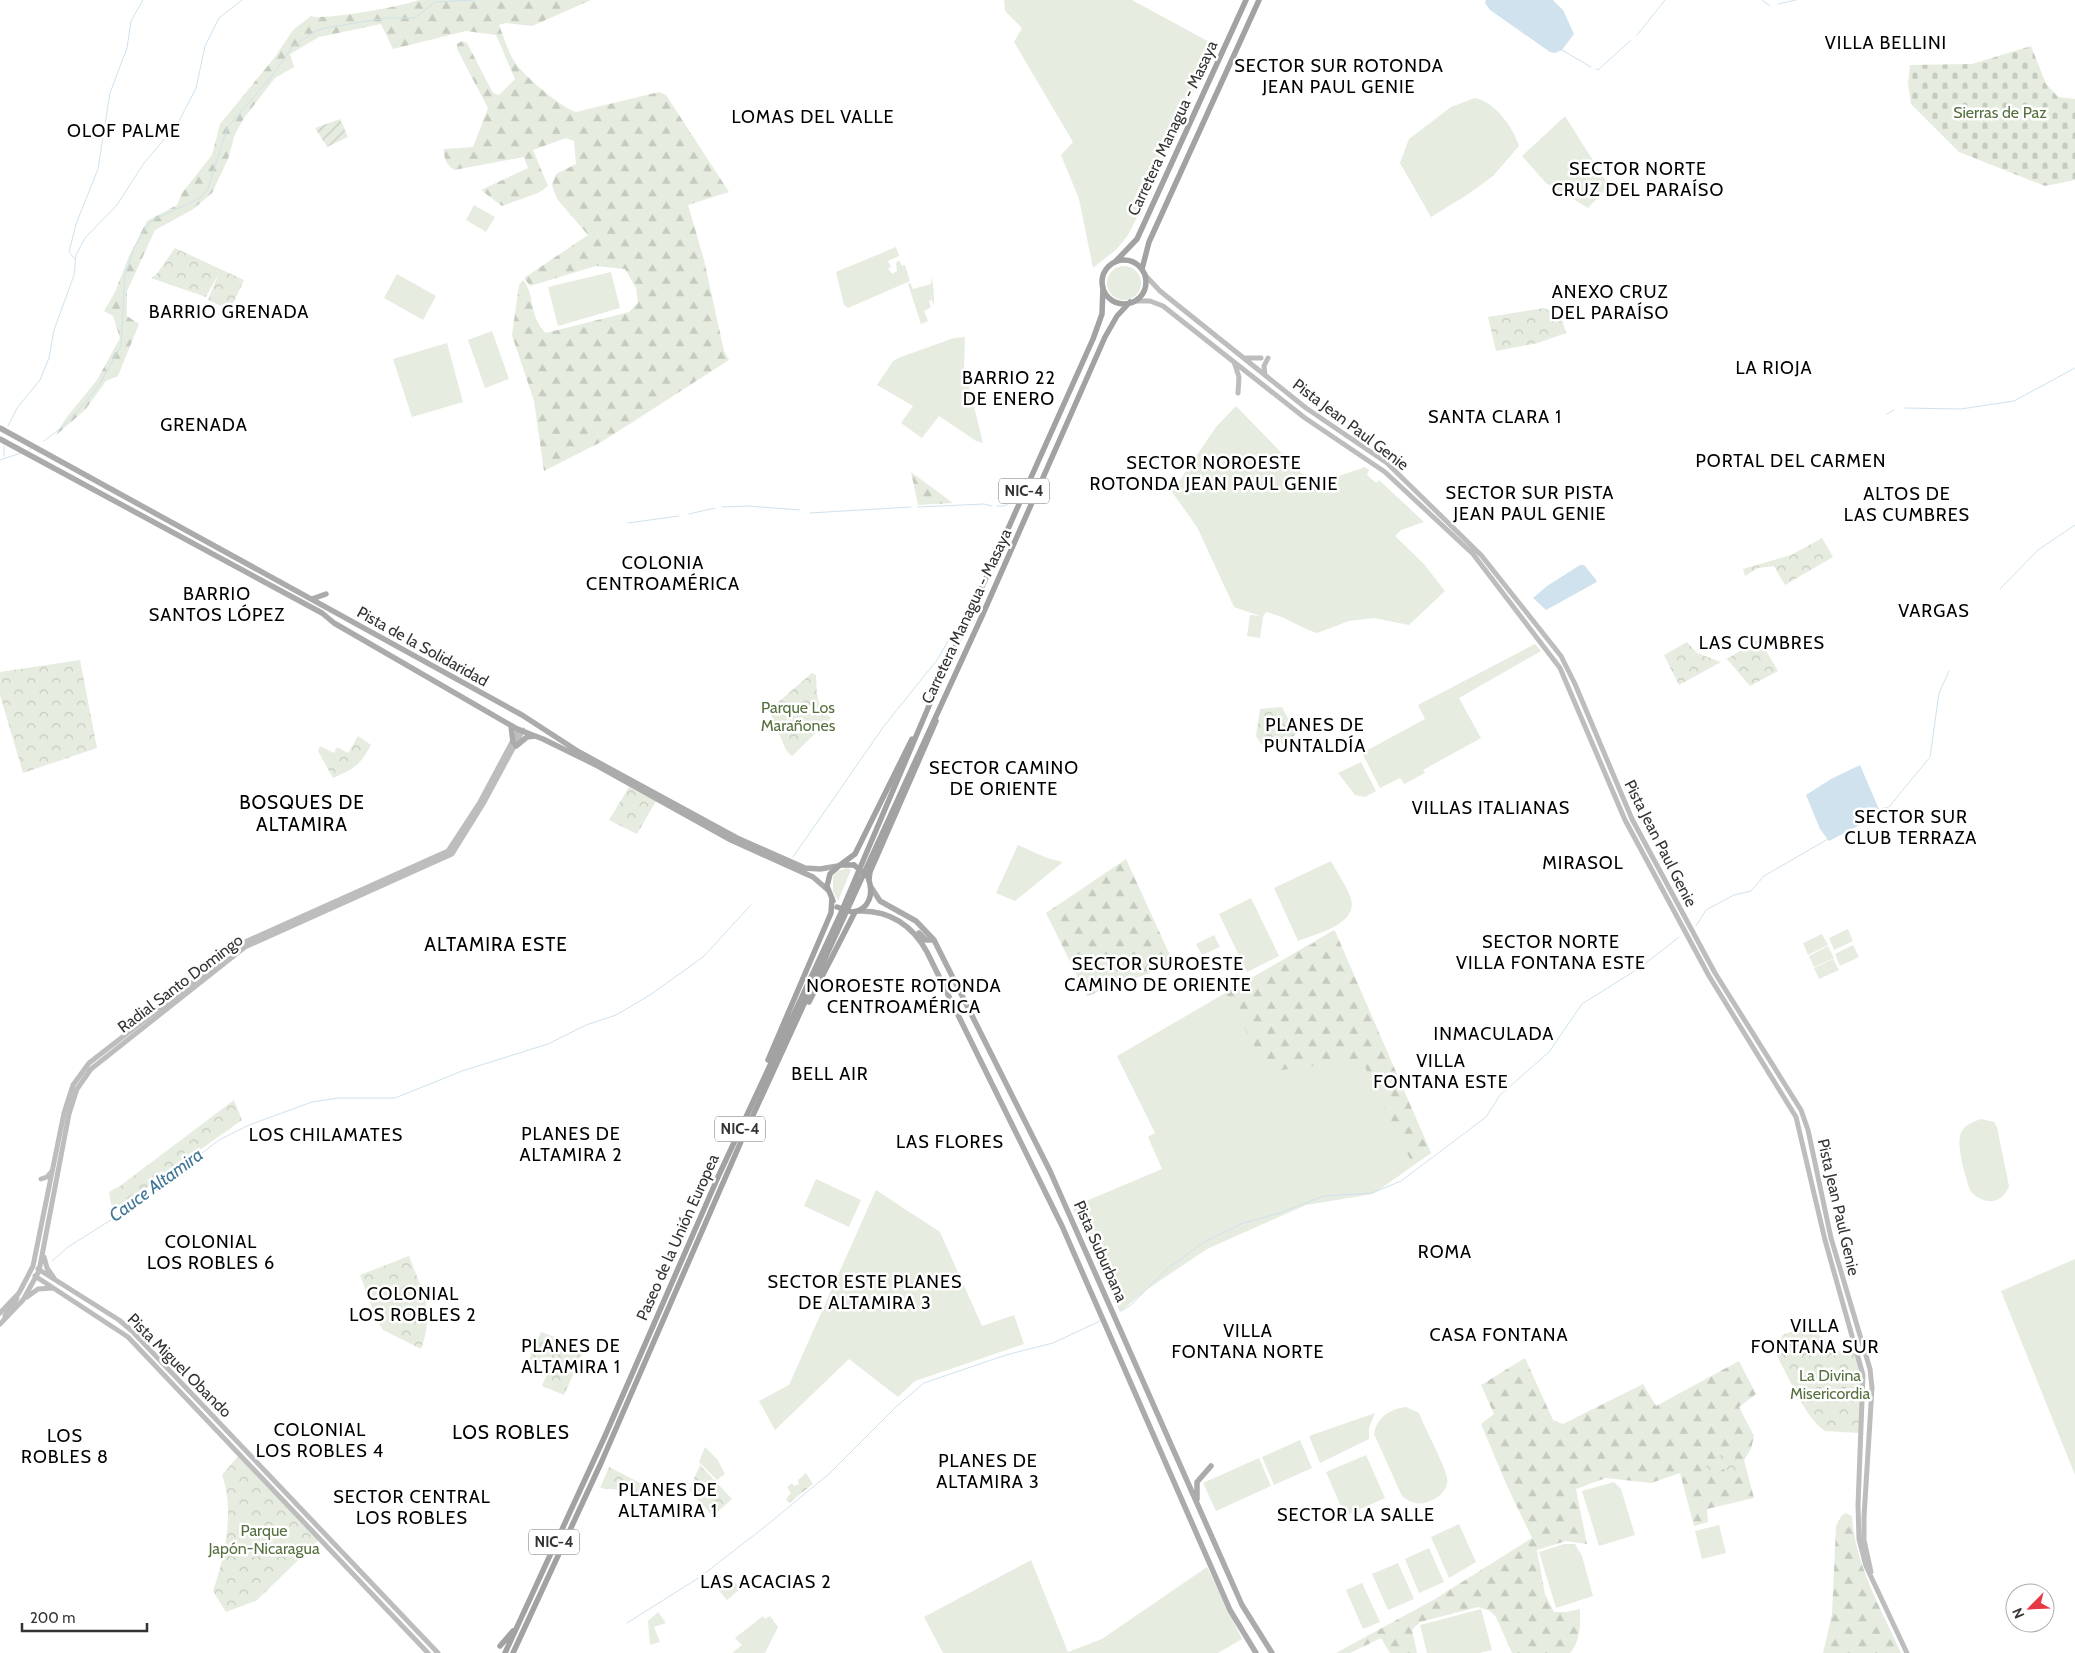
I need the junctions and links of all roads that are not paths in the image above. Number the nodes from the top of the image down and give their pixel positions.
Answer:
1 (1246, 0) edge
2 (1259, 0) edge
3 (1115, 262) junction
4 (1142, 269) junction
5 (1145, 275) junction
6 (1103, 286) junction
7 (1132, 302) junction
8 (1243, 358) junction
9 (1261, 358) dead end
10 (1268, 358) dead end
11 (1233, 360) junction
12 (1265, 375) junction
13 (1238, 393) dead end
14 (0, 428) edge
15 (1, 440) edge
16 (326, 594) dead end
17 (311, 599) junction
18 (1561, 656) junction
19 (946, 693) junction
20 (934, 694) junction
21 (1572, 694) junction
22 (516, 713) junction
23 (527, 719) junction
24 (1591, 722) junction
25 (511, 725) junction
26 (523, 729) junction
27 (535, 736) junction
28 (554, 738) junction
29 (514, 744) junction
30 (501, 768) junction
31 (1606, 768) junction
32 (630, 781) junction
33 (839, 866) junction
34 (868, 878) junction
35 (871, 887) junction
36 (831, 896) junction
37 (1673, 910) junction
38 (855, 912) junction
39 (842, 916) junction
40 (896, 919) junction
41 (934, 940) junction
42 (1697, 940) junction
43 (1698, 956) junction
44 (780, 1060) junction
45 (762, 1080) junction
46 (52, 1171) junction
47 (41, 1178) dead end
48 (44, 1254) junction
49 (33, 1266) junction
50 (39, 1270) junction
51 (30, 1272) junction
52 (37, 1277) junction
53 (58, 1282) junction
54 (53, 1288) junction
55 (19, 1293) junction
56 (23, 1300) junction
57 (0, 1313) edge
58 (0, 1323) edge
59 (1211, 1466) dead end
60 (1200, 1511) junction
61 (1872, 1578) junction
62 (523, 1614) junction
63 (500, 1646) dead end
64 (428, 1653) edge
65 (438, 1653) edge
66 (505, 1653) edge
67 (512, 1653) edge
68 (1256, 1653) edge
69 (1272, 1653) edge
70 (1907, 1653) edge

1 - 3 highway, Carretera Managua - Masaya / NIC-4
2 - 4 highway, Carretera Managua - Masaya
3 - 4 highway
3 - 6 highway, NIC-4
4 - 5 highway
5 - 7 highway, NIC-4
5 - 8 main road, Pista Jean Paul Genie
6 - 7 highway
6 - 20 highway, Carretera Managua - Masaya / NIC-4
7 - 11 main road, Pista Jean Paul Genie
7 - 19 highway, Carretera Managua - Masaya / NIC-4
8 - 9 main road
8 - 12 main road, Pista Jean Paul Genie
10 - 12 main road
11 - 13 main road
11 - 21 main road, Pista Jean Paul Genie
12 - 18 main road, Pista Jean Paul Genie
14 - 17 main road, Pista de la Solidaridad
15 - 25 main road, Pista de la Solidaridad
16 - 17 main road
17 - 22 main road, Pista de la Solidaridad
18 - 21 main road
18 - 24 main road, Pista Jean Paul Genie
19 - 34 highway
19 - 39 highway, Carretera Managua - Masaya / NIC-4
20 - 33 highway, Carretera Managua - Masaya
20 - 39 highway, Carretera Managua - Masaya / NIC-4
21 - 24 main road
21 - 31 main road, Pista Jean Paul Genie
22 - 23 main road, Pista de la Solidaridad
22 - 25 main road
23 - 26 main road
23 - 28 main road, Pista de la Solidaridad
24 - 31 main road, Pista Jean Paul Genie
25 - 26 main road, Pista de la Solidaridad
25 - 29 main road
26 - 27 main road, Pista de la Solidaridad
26 - 28 main road
26 - 29 main road
27 - 29 main road
27 - 32 main road, Pista de la Solidaridad
28 - 32 main road, Pista de la Solidaridad
29 - 30 main road
30 - 46 main road, Radial Santo Domingo
30 - 48 main road, Radial Santo Domingo
31 - 37 main road, Pista Jean Paul Genie
31 - 42 main road, Pista Jean Paul Genie
32 - 33 main road, Pista de la Solidaridad
32 - 36 main road
33 - 34 highway, bridge
33 - 36 highway
34 - 35 highway
35 - 38 highway
35 - 41 main road, Pista Suburbana
36 - 38 highway, bridge
36 - 45 highway
37 - 42 main road
37 - 43 main road, Pista Jean Paul Genie
38 - 40 main road, Pista Suburbana
38 - 44 highway, Paseo de la Unión Europea
39 - 44 highway, Paseo de la Unión Europea / NIC-4
39 - 45 highway, Paseo de la Unión Europea / NIC-4
40 - 41 main road
40 - 68 main road, Pista Suburbana
41 - 60 main road, Pista Suburbana
42 - 43 main road
42 - 61 main road, Pista Jean Paul Genie
43 - 61 main road, Pista Jean Paul Genie
44 - 67 highway, Paseo de la Unión Europea / NIC-4
45 - 62 highway, Paseo de la Unión Europea / NIC-4
46 - 47 main road
46 - 49 main road, Radial Santo Domingo
48 - 50 main road, Radial Santo Domingo
48 - 53 main road
49 - 50 main road, Pista Miguel Obando
49 - 51 main road, Radial Santo Domingo
50 - 52 main road, Radial Santo Domingo
50 - 53 main road, Pista Miguel Obando
51 - 52 main road, Pista Miguel Obando
51 - 55 main road, Radial Santo Domingo
52 - 54 main road, Pista Miguel Obando
52 - 56 main road, Radial Santo Domingo
53 - 65 main road, Pista Miguel Obando
54 - 56 main road
54 - 64 main road, Pista Miguel Obando
55 - 57 main road, Radial Santo Domingo
55 - 58 main road
56 - 58 main road, Radial Santo Domingo
59 - 60 main road
60 - 69 main road, Pista Suburbana
61 - 70 main road, Pista Jean Paul Genie
62 - 63 highway
62 - 66 highway, Paseo de la Unión Europea / NIC-4

